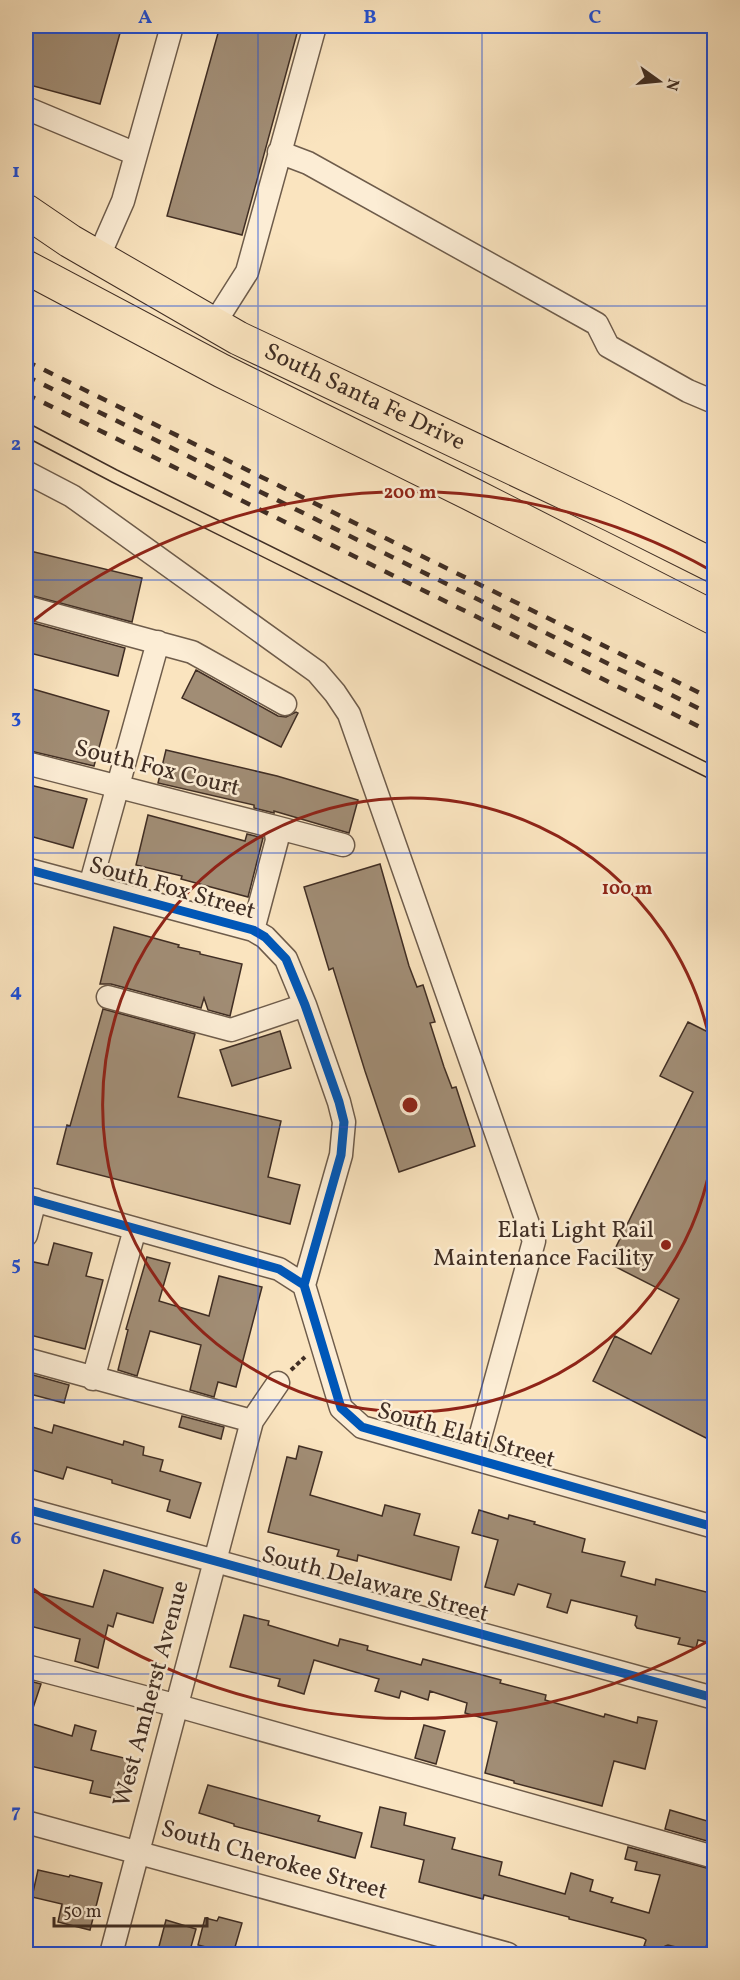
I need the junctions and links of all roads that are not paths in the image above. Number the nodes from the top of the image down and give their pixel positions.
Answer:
1 (172, 26) edge
2 (315, 26) edge
3 (26, 108) edge
4 (279, 152) junction
5 (136, 154) junction
6 (26, 211) edge
7 (98, 258) junction
8 (26, 267) edge
9 (214, 324) junction
10 (714, 402) edge
11 (26, 472) edge
12 (714, 566) edge
13 (26, 607) edge
14 (714, 618) edge
15 (158, 642) junction
16 (285, 704) dead end
17 (26, 763) edge
18 (118, 786) junction
19 (275, 827) junction
20 (344, 845) dead end
21 (26, 869) edge
22 (90, 886) junction
23 (253, 930) junction
24 (108, 997) dead end
25 (305, 1005) junction
26 (30, 1199) edge
27 (135, 1228) junction
28 (26, 1234) edge
29 (304, 1285) junction
30 (26, 1359) edge
31 (93, 1379) junction
32 (278, 1383) road end
33 (252, 1421) junction
34 (474, 1459) junction
35 (26, 1509) edge
36 (714, 1527) edge
37 (215, 1561) junction
38 (26, 1666) edge
39 (714, 1698) edge
40 (178, 1706) junction
41 (26, 1822) edge
42 (139, 1852) junction
43 (714, 1857) edge
44 (111, 1954) edge
45 (508, 1954) edge

1 - 5 street
2 - 4 street
3 - 5 street
4 - 9 street
4 - 10 street
5 - 7 street
6 - 7 highway, South Santa Fe Drive
7 - 9 highway, South Santa Fe Drive
8 - 14 highway, South Santa Fe Drive
9 - 12 highway, South Santa Fe Drive
11 - 34 street
13 - 15 street
15 - 16 street
15 - 18 street
17 - 18 street, South Fox Court
18 - 19 street, South Fox Court
18 - 22 street
19 - 20 street, South Fox Court
19 - 23 street
21 - 22 street, South Fox Street
22 - 23 street, South Fox Street
23 - 25 street, South Fox Street
24 - 25 street
25 - 29 street
26 - 27 street
26 - 28 street
27 - 29 street
27 - 31 street
29 - 34 street, South Elati Street
30 - 31 street
31 - 33 street
32 - 33 street, West Amherst Avenue
33 - 37 street, West Amherst Avenue
34 - 36 street, South Elati Street
35 - 37 street, South Delaware Street
37 - 39 street, South Delaware Street
37 - 40 street, West Amherst Avenue
38 - 40 street
40 - 42 street, West Amherst Avenue
40 - 43 street
41 - 42 street, South Cherokee Street
42 - 44 street, West Amherst Avenue
42 - 45 street, South Cherokee Street

